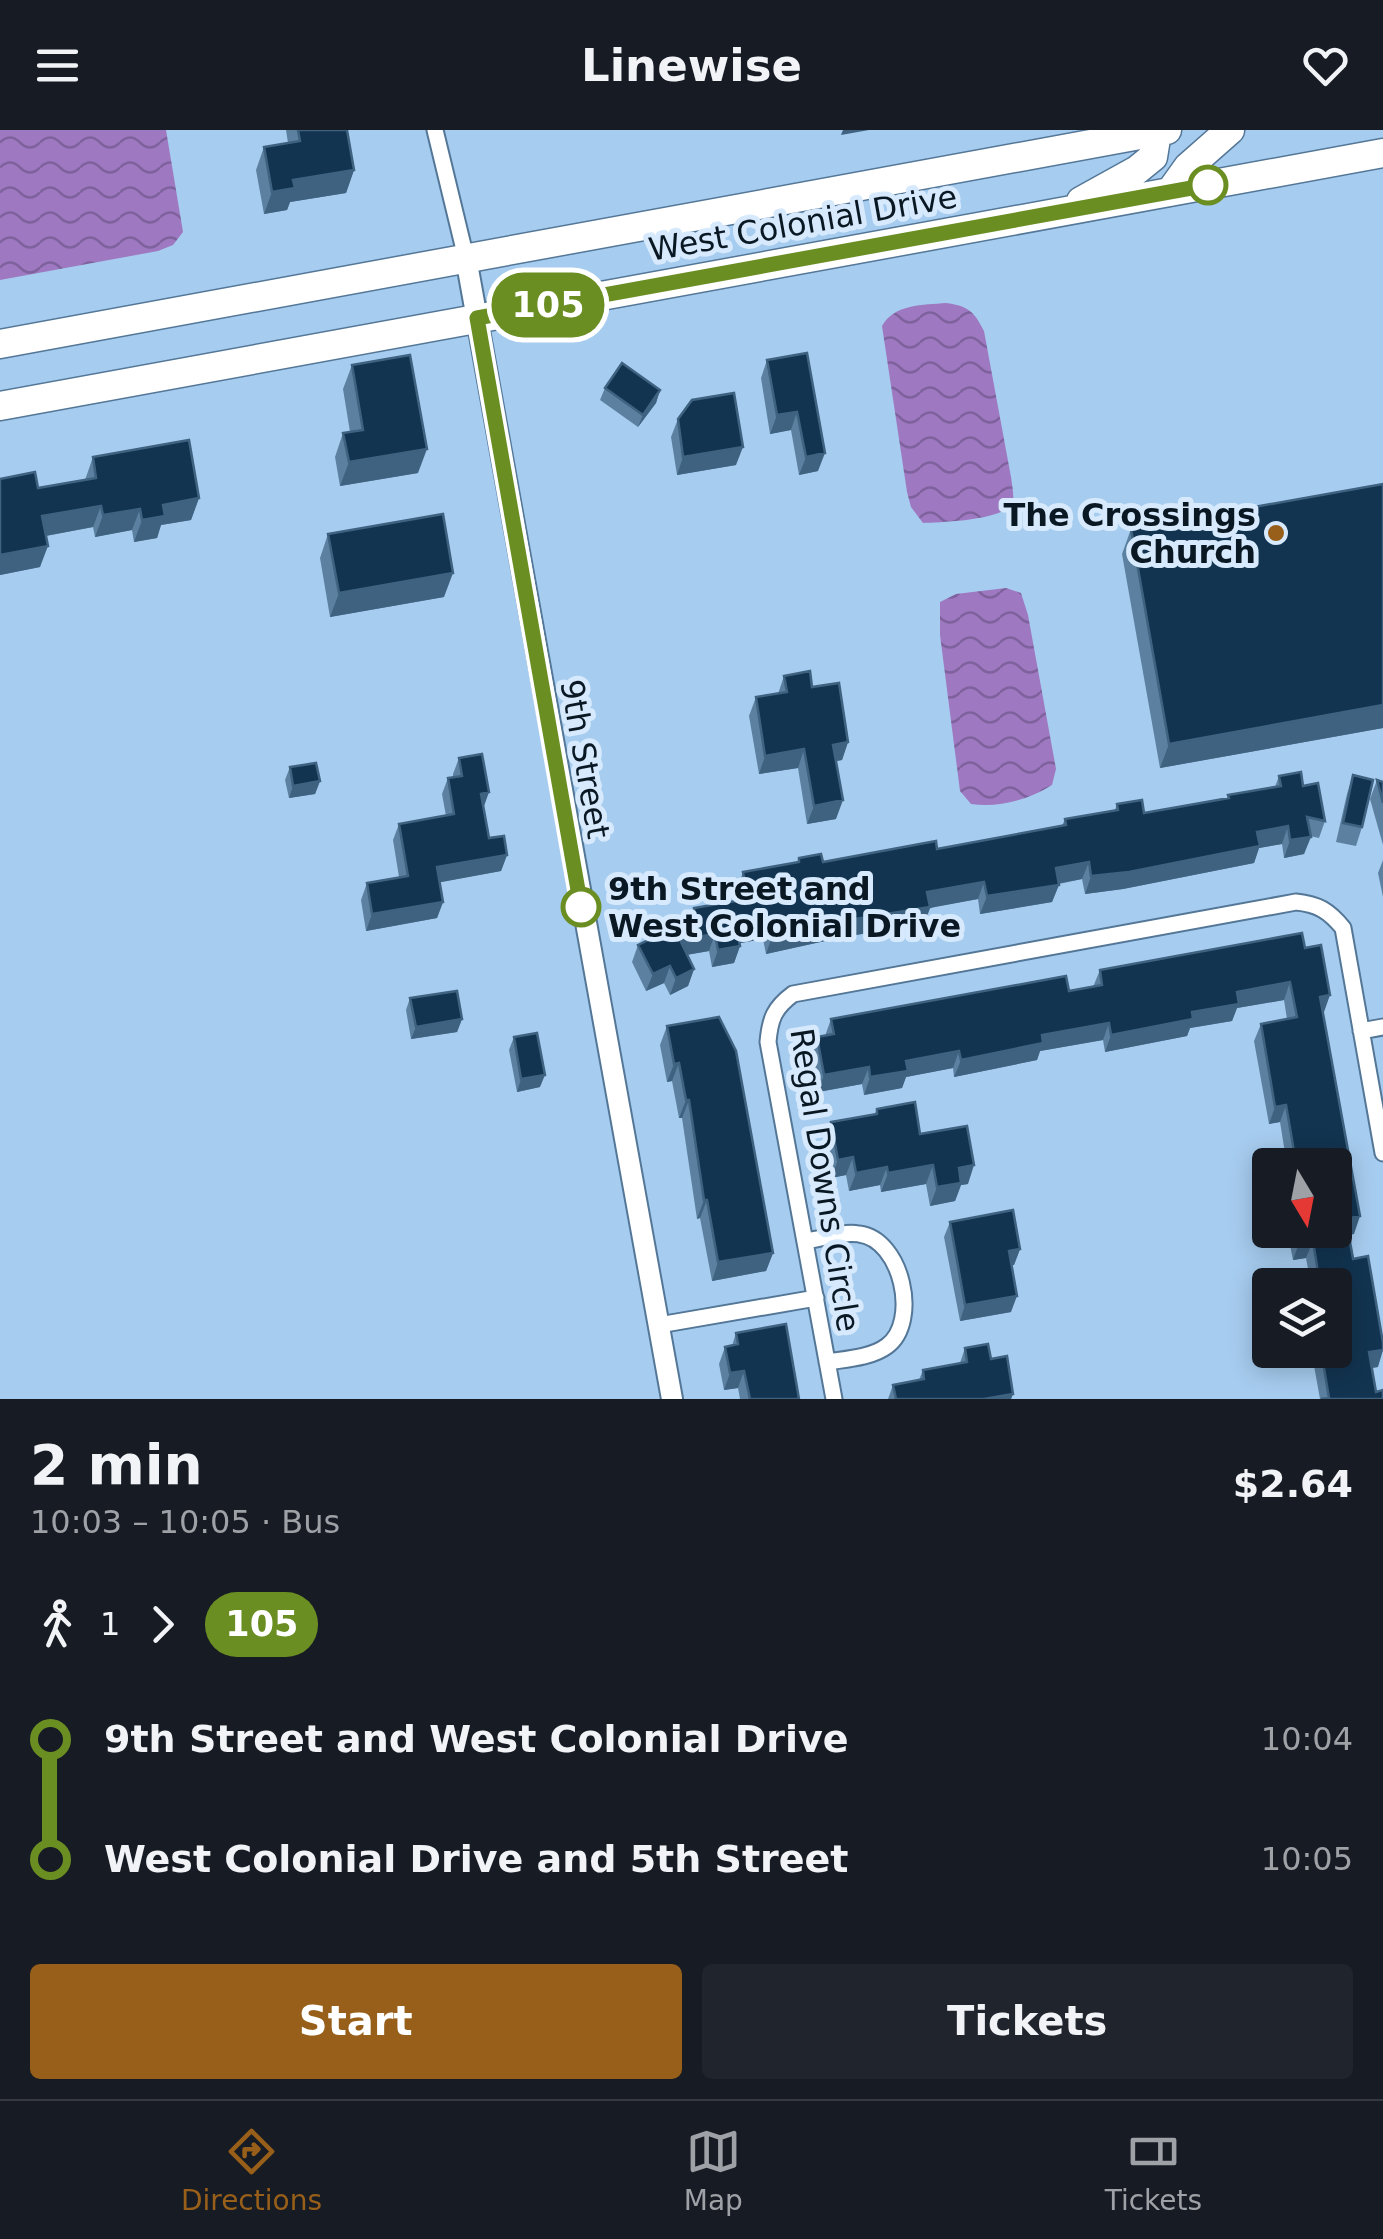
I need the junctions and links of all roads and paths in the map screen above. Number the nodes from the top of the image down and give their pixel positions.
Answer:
1 (435, 130) edge
2 (1230, 130) edge
3 (1162, 131) edge
4 (1383, 153) edge
5 (1170, 192) junction
6 (1062, 211) junction
7 (466, 258) junction
8 (477, 318) junction
9 (0, 344) edge
10 (0, 406) edge
11 (1383, 1026) edge
12 (1361, 1030) junction
13 (1383, 1153) edge
14 (805, 1241) junction
15 (816, 1298) junction
16 (659, 1325) junction
17 (827, 1362) junction
18 (672, 1399) edge
19 (834, 1399) edge

1 - 7 street, 9th Street
2 - 5 highway
3 - 6 highway
3 - 7 highway, West Colonial Drive
4 - 5 highway, West Colonial Drive
5 - 6 highway, West Colonial Drive
6 - 8 highway, West Colonial Drive
7 - 8 street, 9th Street
7 - 9 highway, West Colonial Drive
8 - 10 highway, West Colonial Drive
8 - 16 street, 9th Street
11 - 12 street
12 - 13 street, Regal Downs Circle
12 - 14 street, Regal Downs Circle
14 - 15 street, Regal Downs Circle
14 - 17 street
15 - 16 street
15 - 17 street, Regal Downs Circle
16 - 18 street, 9th Street
17 - 19 street, Regal Downs Circle

